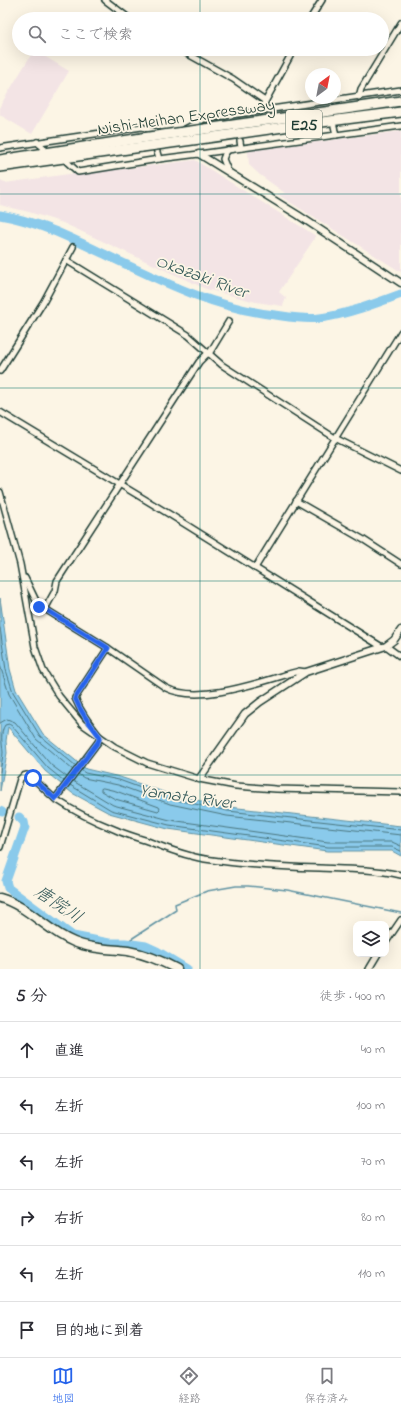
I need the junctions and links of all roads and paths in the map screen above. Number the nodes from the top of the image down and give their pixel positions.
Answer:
1 (105, 0) edge
2 (322, 0) edge
3 (121, 12) edge
4 (314, 12) edge
5 (401, 25) edge
6 (389, 44) edge
7 (192, 56) edge
8 (290, 56) edge
9 (382, 56) edge
10 (401, 90) edge
11 (359, 97) junction
12 (265, 101) junction
13 (401, 101) edge
14 (260, 111) junction
15 (401, 112) edge
16 (334, 126) dead end
17 (401, 126) edge
18 (151, 130) junction
19 (206, 134) junction
20 (336, 135) junction
21 (240, 141) dead end
22 (37, 142) junction
23 (0, 148) edge
24 (44, 148) dead end
25 (241, 148) junction
26 (229, 150) junction
27 (199, 154) junction
28 (159, 159) junction
29 (7, 162) edge
30 (67, 162) dead end
31 (0, 167) edge
32 (228, 172) junction
33 (73, 247) dead end
34 (66, 260) junction
35 (401, 283) edge
36 (229, 321) dead end
37 (401, 332) edge
38 (208, 354) junction
39 (0, 371) edge
40 (0, 412) edge
41 (335, 438) junction
42 (401, 471) edge
43 (119, 484) junction
44 (0, 492) edge
45 (296, 501) junction
46 (20, 564) junction
47 (401, 564) edge
48 (255, 568) junction
49 (45, 609) junction
50 (401, 630) edge
51 (384, 647) junction
52 (108, 648) junction
53 (401, 657) edge
54 (306, 672) junction
55 (99, 739) junction
56 (199, 779) junction
57 (401, 792) edge
58 (55, 799) junction
59 (0, 847) edge
60 (401, 875) edge
61 (0, 898) edge
62 (401, 920) edge
63 (389, 938) edge
64 (376, 957) edge
65 (177, 969) edge
66 (369, 969) edge

1 - 3 street
2 - 4 street
5 - 6 street
7 - 12 street
8 - 12 street
9 - 11 street
10 - 11 street
11 - 14 street
12 - 14 street
13 - 19 highway, Nishi-Meihan Expressway / E25
14 - 18 street
15 - 19 highway, Nishi-Meihan Expressway / E25
16 - 20 street
17 - 20 street
18 - 22 street
18 - 28 street
19 - 29 highway, Nishi-Meihan Expressway / E25, bridge
20 - 25 street
21 - 25 street
22 - 23 street
22 - 24 street
25 - 26 street
26 - 27 street
26 - 32 street
27 - 28 street
27 - 32 street
28 - 30 street
29 - 31 highway, Nishi-Meihan Expressway / E25
32 - 35 street
33 - 34 street
34 - 38 street
34 - 39 street
36 - 38 street
37 - 41 street
38 - 41 street
38 - 43 street
40 - 43 street
41 - 42 street
41 - 45 street
43 - 48 street
43 - 49 street
44 - 46 street
45 - 47 street
45 - 48 street
46 - 49 street
46 - 55 street
48 - 51 street
49 - 52 street
50 - 51 street
51 - 53 street
51 - 54 street
52 - 54 street
52 - 55 street
54 - 56 street
55 - 56 street
55 - 58 street
56 - 57 street
58 - 59 street
58 - 60 street
61 - 65 main road
62 - 63 street
64 - 66 street

